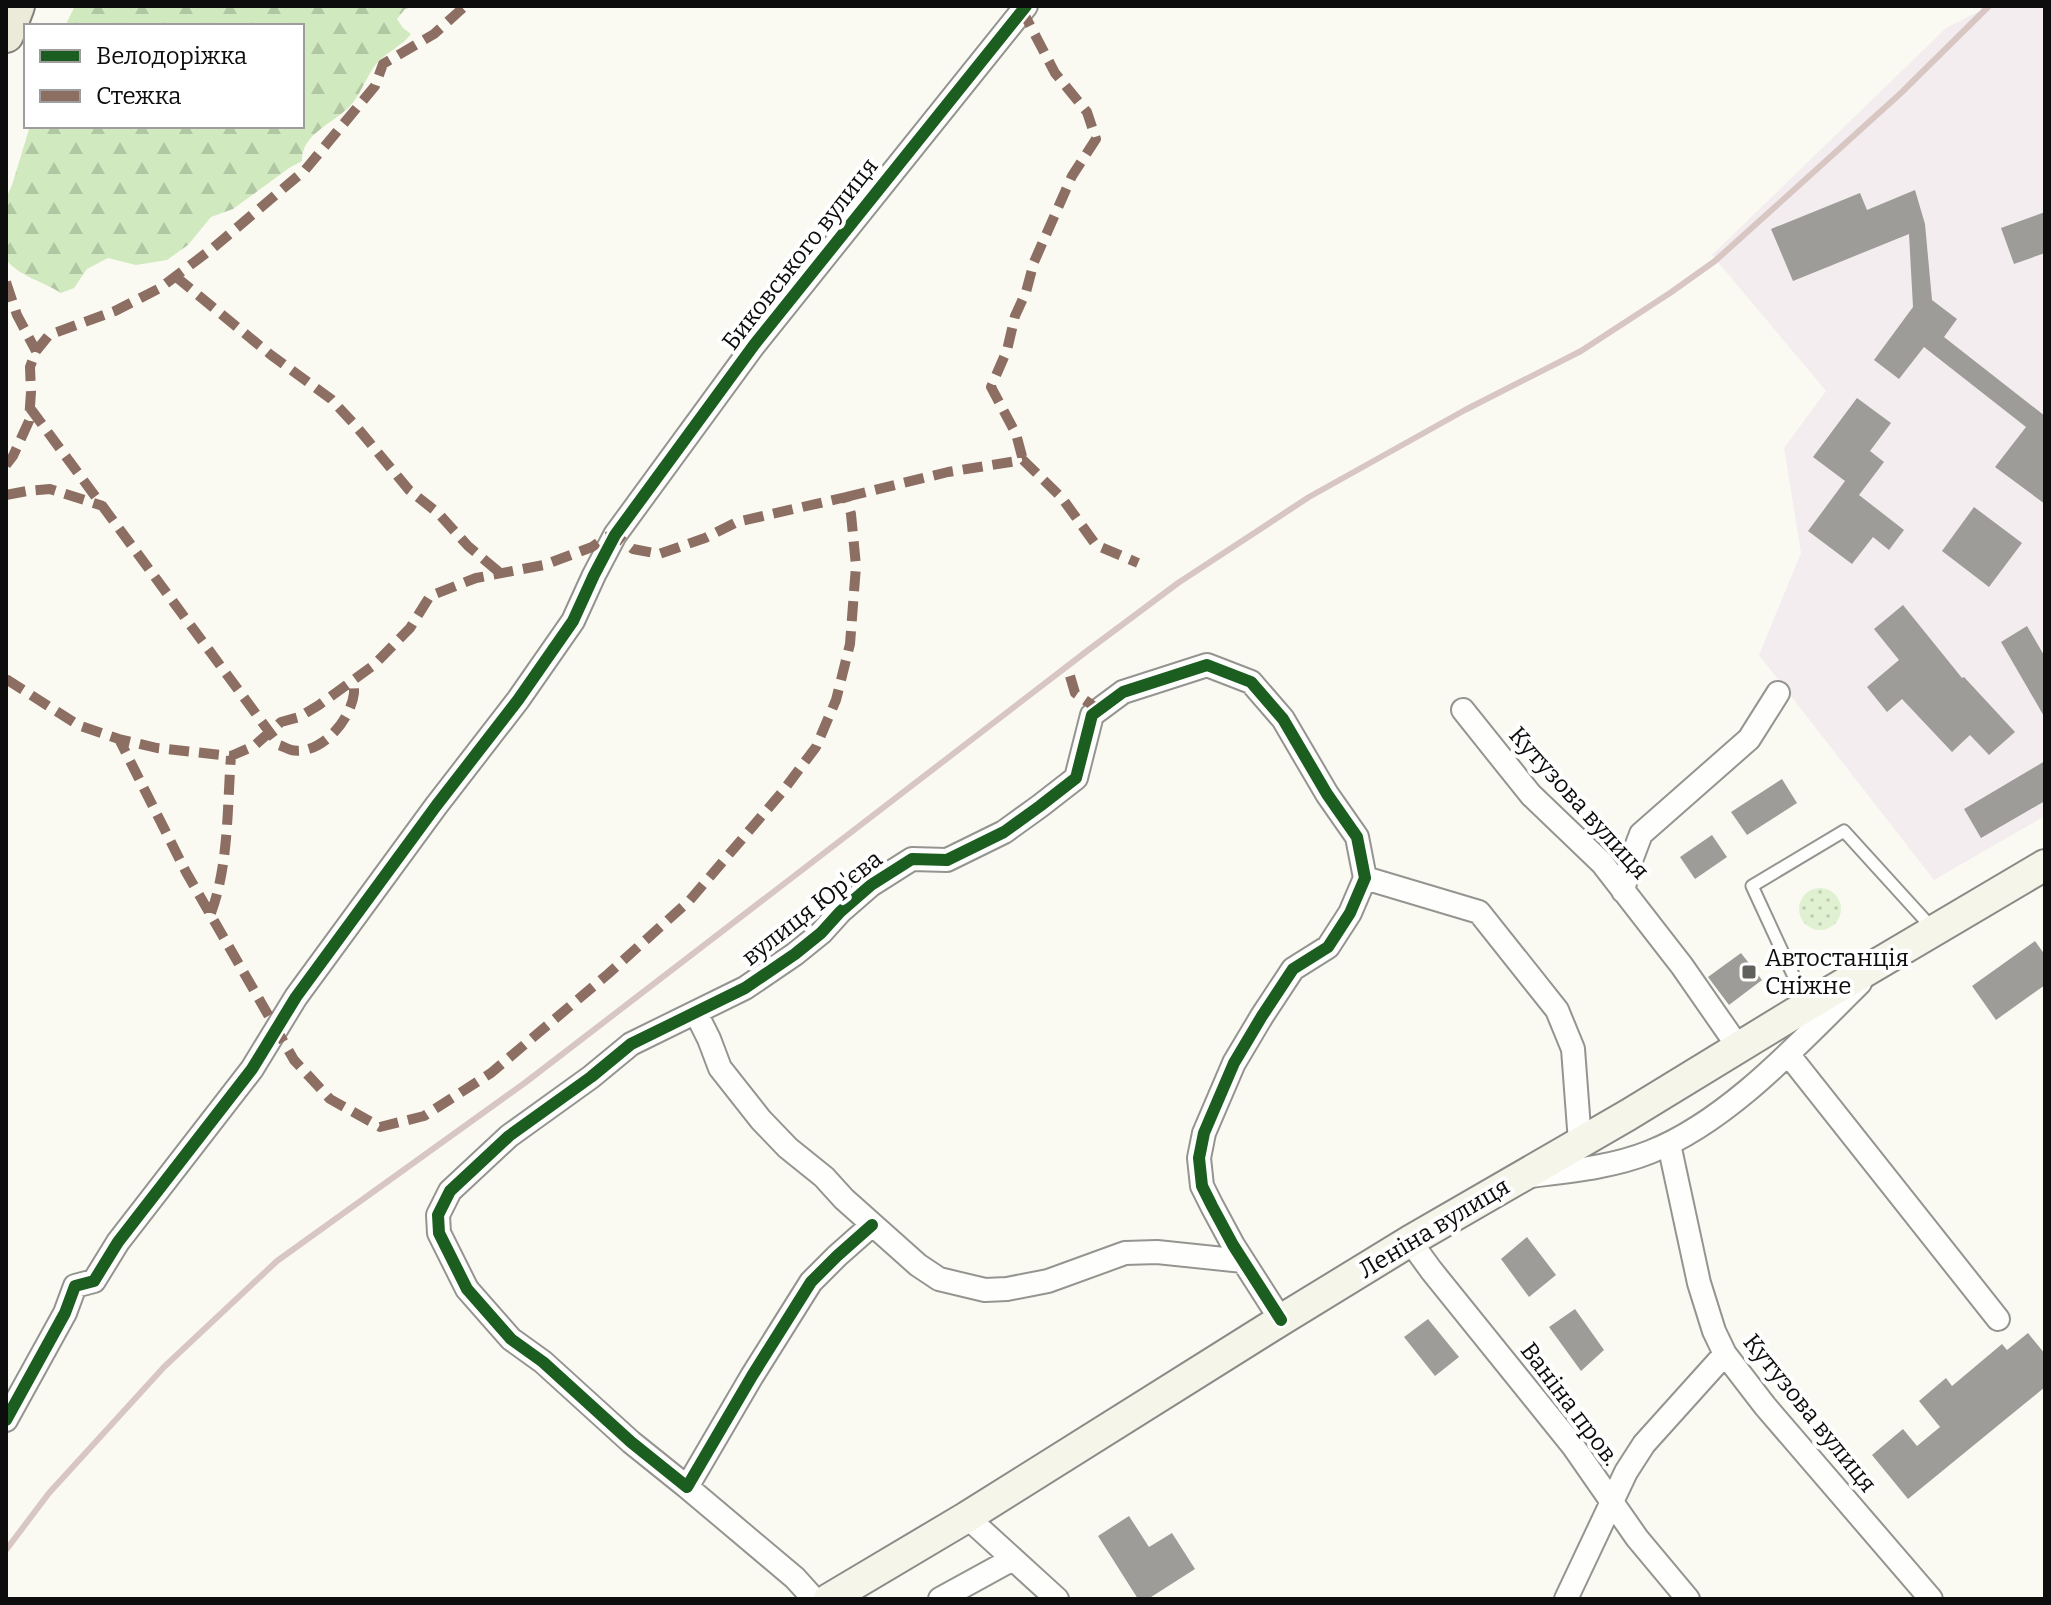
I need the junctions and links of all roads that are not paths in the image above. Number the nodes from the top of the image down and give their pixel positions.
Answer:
1 (17, 6) edge
2 (1026, 6) edge
3 (6, 35) edge
4 (1778, 693) dead end
5 (1463, 710) dead end
6 (2045, 865) edge
7 (1365, 878) junction
8 (1623, 891) junction
9 (1935, 930) junction
10 (1880, 964) junction
11 (1808, 1005) junction
12 (696, 1013) junction
13 (1739, 1048) junction
14 (1788, 1054) junction
15 (1580, 1142) junction
16 (1669, 1144) junction
17 (1517, 1178) junction
18 (872, 1225) junction
19 (1410, 1241) junction
20 (1243, 1261) junction
21 (1998, 1319) dead end
22 (1281, 1320) junction
23 (1725, 1354) junction
24 (6, 1420) edge
25 (687, 1487) junction
26 (1611, 1503) junction
27 (967, 1517) junction
28 (1013, 1559) junction
29 (814, 1599) edge
30 (829, 1599) edge
31 (940, 1599) edge
32 (1057, 1599) edge
33 (1566, 1599) edge
34 (1688, 1599) edge
35 (1931, 1599) edge

1 - 3 main road
2 - 24 street, Биковського вулиця
4 - 8 street
5 - 8 street, Кутузова вулиця
6 - 9 main road, Леніна вулиця
7 - 12 street, вулиця Юр'єва
7 - 15 street
7 - 20 street
8 - 13 street, Кутузова вулиця
9 - 10 main road, Леніна вулиця
9 - 11 lane
10 - 11 main road, Леніна вулиця
10 - 14 street
11 - 13 main road, Леніна вулиця
12 - 18 street
12 - 25 street, вулиця Юр'єва
13 - 15 main road, Леніна вулиця
14 - 16 street
14 - 21 street
15 - 17 main road, Леніна вулиця
16 - 17 street
16 - 23 street, Кутузова вулиця
17 - 19 main road, Леніна вулиця
18 - 20 street
18 - 25 street
19 - 22 main road, Леніна вулиця
19 - 26 street, Ваніна пров.
20 - 22 street
22 - 27 main road, Леніна вулиця
23 - 26 street
23 - 35 street, Кутузова вулиця
25 - 29 street
26 - 33 street
26 - 34 street, Ваніна пров.
27 - 28 street
27 - 30 main road, Леніна вулиця
28 - 31 street
28 - 32 street

